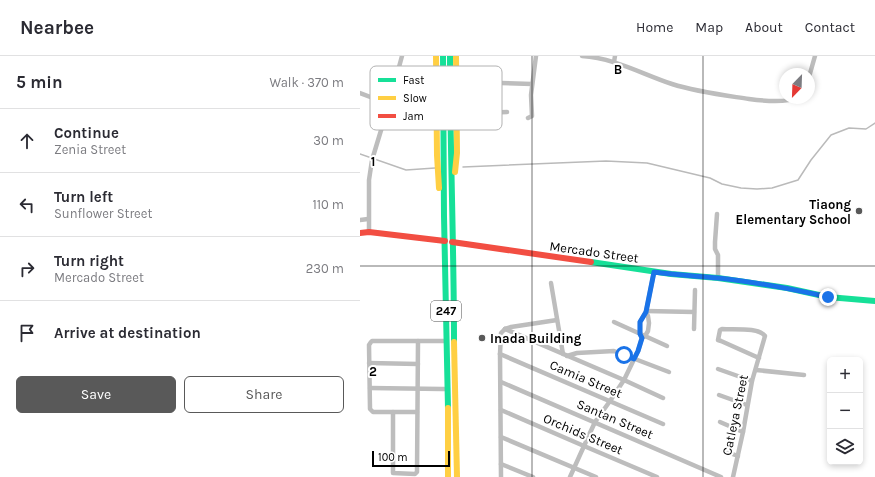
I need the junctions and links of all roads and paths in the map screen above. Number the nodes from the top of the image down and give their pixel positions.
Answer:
1 (402, 56) edge
2 (436, 56) edge
3 (443, 56) edge
4 (450, 56) edge
5 (456, 56) edge
6 (536, 56) edge
7 (582, 56) edge
8 (615, 56) edge
9 (815, 56) edge
10 (614, 62) junction
11 (399, 66) edge
12 (436, 66) edge
13 (443, 66) edge
14 (450, 66) edge
15 (456, 66) edge
16 (812, 68) edge
17 (502, 83) edge
18 (532, 84) junction
19 (360, 93) edge
20 (370, 97) edge
21 (779, 100) edge
22 (502, 112) edge
23 (507, 112) dead end
24 (528, 118) dead end
25 (381, 130) edge
26 (437, 130) edge
27 (443, 130) edge
28 (451, 130) edge
29 (457, 130) edge
30 (452, 207) junction
31 (717, 214) dead end
32 (444, 216) junction
33 (360, 220) edge
34 (368, 220) junction
35 (368, 232) junction
36 (360, 233) edge
37 (445, 241) junction
38 (452, 242) junction
39 (654, 272) junction
40 (718, 278) junction
41 (551, 283) dead end
42 (696, 290) dead end
43 (875, 301) edge
44 (646, 312) junction
45 (694, 312) junction
46 (557, 320) junction
47 (614, 322) dead end
48 (505, 329) junction
49 (694, 329) dead end
50 (642, 336) junction
51 (418, 341) junction
52 (446, 341) junction
53 (667, 346) dead end
54 (500, 354) junction
55 (565, 355) junction
56 (759, 358) junction
57 (634, 359) junction
58 (369, 363) junction
59 (418, 364) junction
60 (718, 369) dead end
61 (756, 370) junction
62 (669, 372) dead end
63 (804, 375) dead end
64 (624, 380) junction
65 (752, 381) junction
66 (501, 382) junction
67 (370, 388) junction
68 (418, 388) junction
69 (448, 389) junction
70 (719, 395) dead end
71 (662, 398) dead end
72 (610, 401) junction
73 (747, 405) junction
74 (501, 410) junction
75 (393, 412) junction
76 (417, 412) junction
77 (594, 422) junction
78 (720, 422) dead end
79 (663, 424) dead end
80 (743, 432) junction
81 (501, 437) junction
82 (584, 446) junction
83 (724, 451) dead end
84 (738, 456) junction
85 (501, 464) junction
86 (574, 468) junction
87 (448, 477) edge
88 (457, 477) edge
89 (501, 477) edge
90 (533, 477) edge
91 (570, 477) edge
92 (596, 477) edge
93 (657, 477) edge
94 (721, 477) edge
95 (733, 477) edge

1 - 11 street
2 - 12 main road, 247
3 - 13 main road
4 - 14 main road
5 - 15 main road, 247
6 - 18 street
7 - 10 street
8 - 10 street
9 - 16 street
10 - 21 street
17 - 18 street
18 - 24 street
19 - 20 street
22 - 23 street
25 - 34 street
26 - 32 main road, 247
27 - 32 main road
28 - 30 main road
29 - 30 main road, 247
30 - 38 main road, 247
31 - 40 street
32 - 37 main road, 247
33 - 34 street
34 - 35 street
35 - 36 main road
35 - 37 main road
37 - 52 main road, 247
38 - 39 main road, Mercado Street
38 - 88 main road, 247
39 - 40 main road, Mercado Street
39 - 44 street
40 - 43 main road, Mercado Street
41 - 46 street
42 - 45 street
44 - 45 street
44 - 50 street
44 - 50 street
45 - 49 street
46 - 48 street
46 - 55 street
47 - 50 street
48 - 54 street
48 - 55 street
50 - 53 street
50 - 57 street
51 - 52 street
51 - 58 street
51 - 59 street
52 - 69 main road, 247
54 - 66 street
54 - 72 street, Camia Street
55 - 57 street
55 - 64 street
56 - 56 street, Catleya Street
56 - 61 street, Catleya Street
57 - 62 street
57 - 64 street
58 - 59 street
58 - 67 street
59 - 68 street
60 - 65 street
61 - 63 street
61 - 65 street, Catleya Street
64 - 71 street
64 - 72 street
65 - 73 street, Catleya Street
66 - 74 street
66 - 77 street, Santan Street
67 - 68 street
67 - 75 street
68 - 69 street
68 - 76 street
69 - 87 main road, 247
70 - 73 street
72 - 77 street
72 - 79 street, Camia Street
73 - 80 street, Catleya Street
74 - 81 street
74 - 82 street, Orchids Street
75 - 76 street
75 - 76 street
77 - 82 street
77 - 94 street, Santan Street
78 - 80 street
80 - 84 street, Catleya Street
81 - 85 street
81 - 86 street
82 - 86 street
82 - 93 street, Orchids Street
83 - 84 street
84 - 95 street, Catleya Street
85 - 89 street
85 - 90 street
86 - 91 street
86 - 92 street

